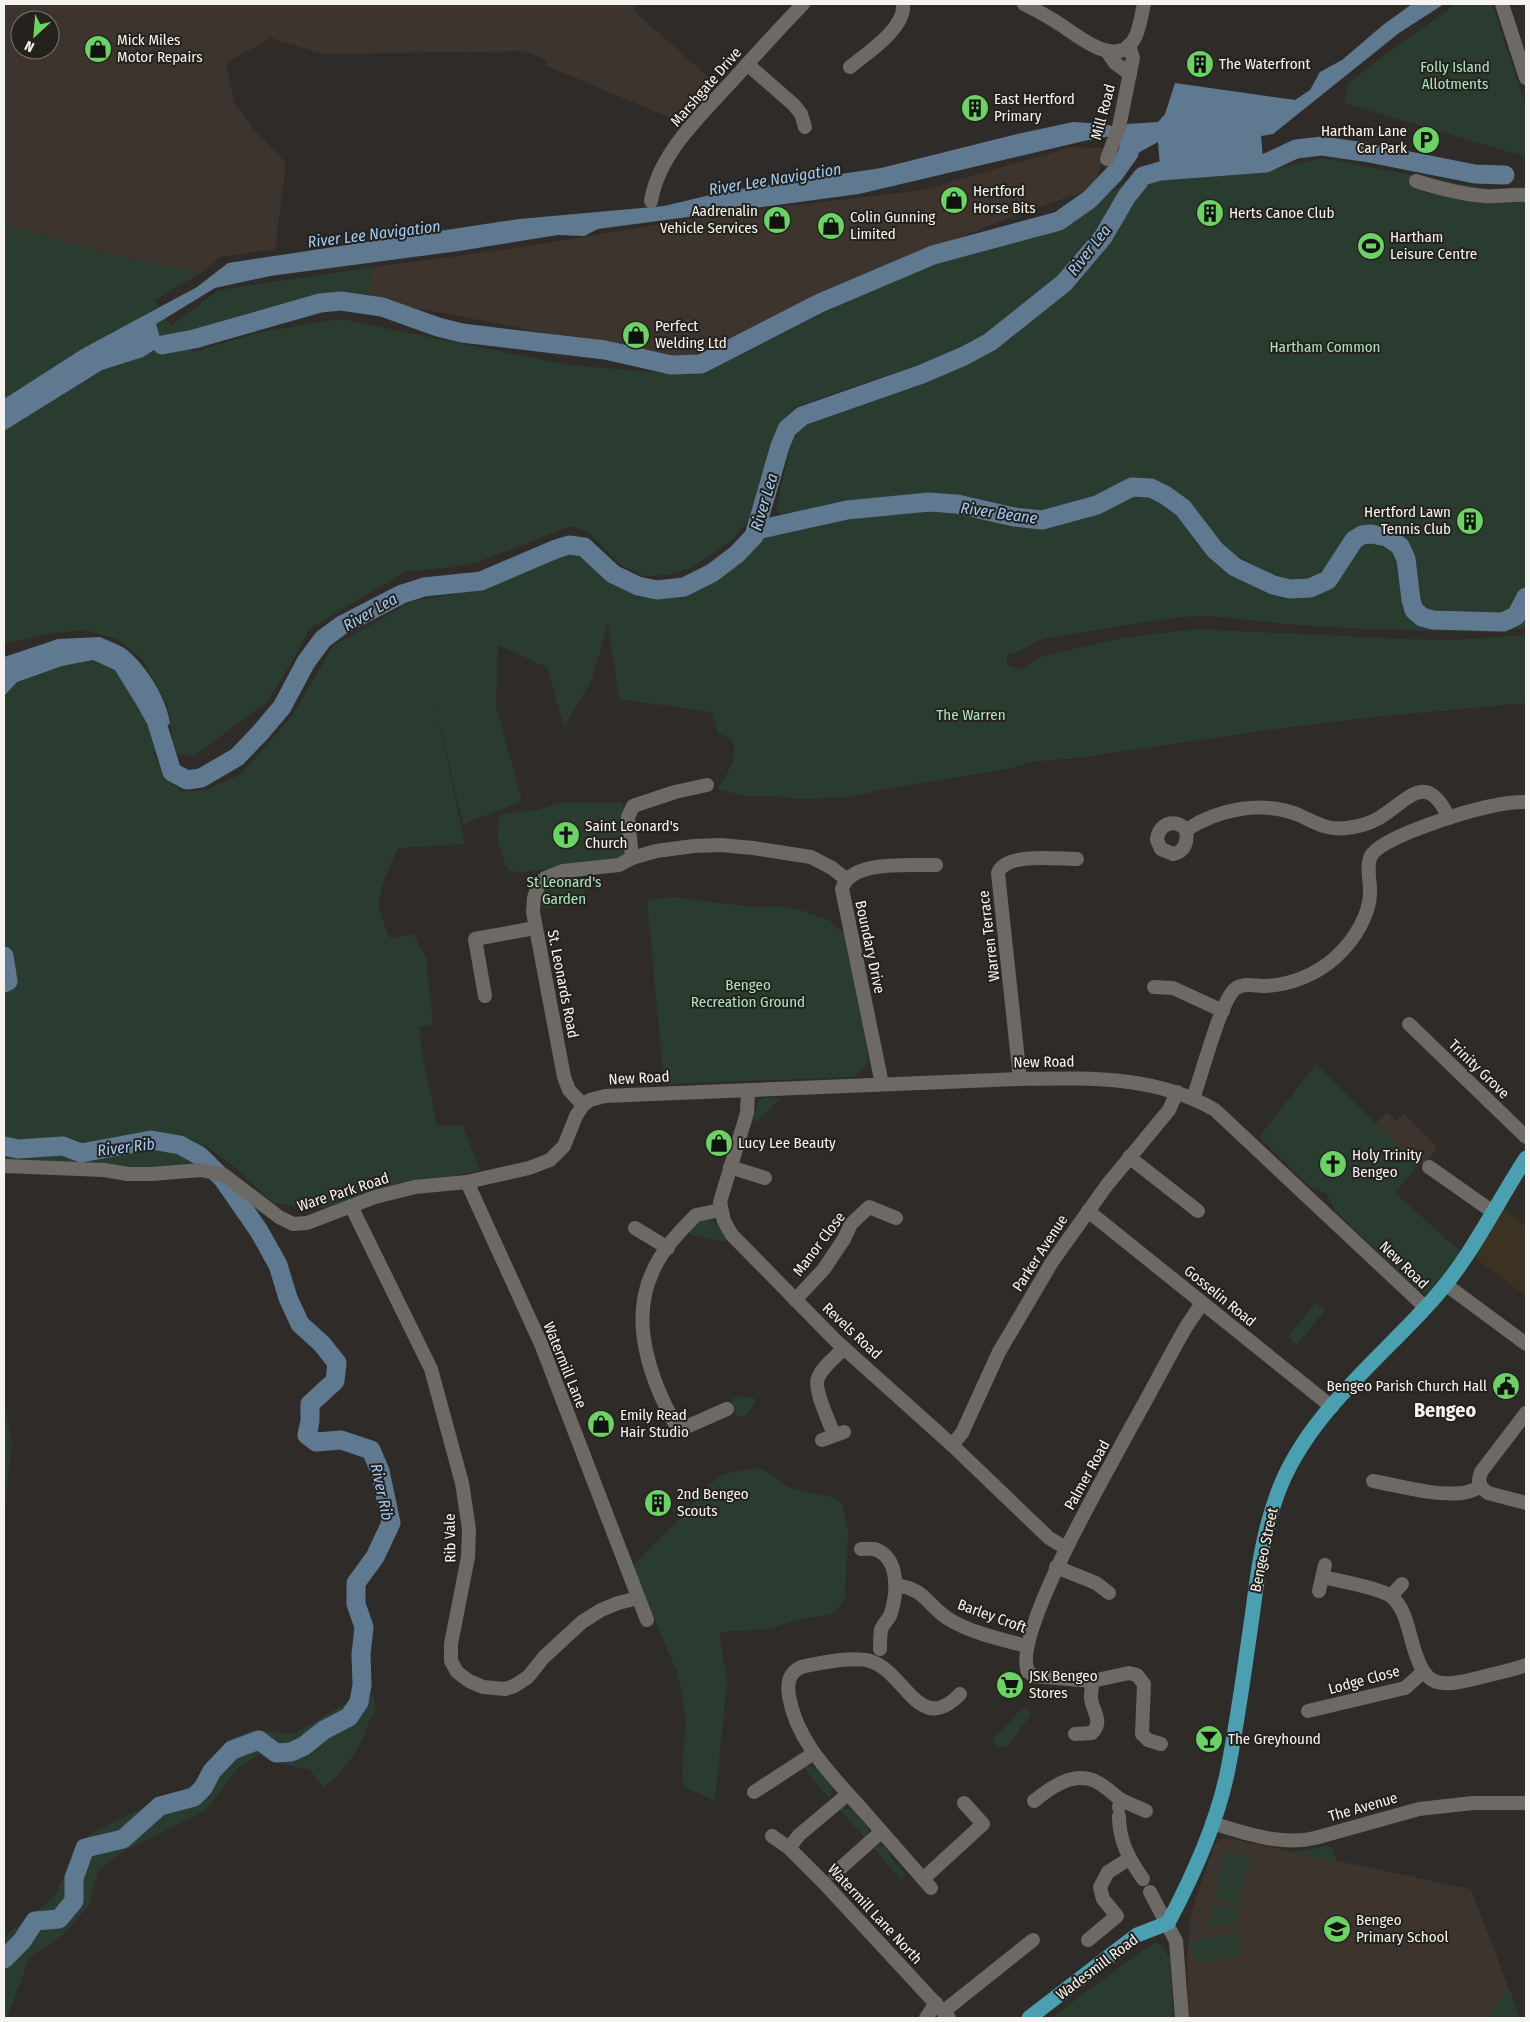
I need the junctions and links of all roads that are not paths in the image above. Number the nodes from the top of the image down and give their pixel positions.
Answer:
1 (803, 4) edge
2 (903, 4) edge
3 (1024, 4) edge
4 (1144, 4) edge
5 (1502, 4) edge
6 (1130, 46) junction
7 (1521, 47) edge
8 (1107, 51) junction
9 (747, 64) junction
10 (850, 66) dead end
11 (1130, 74) junction
12 (1526, 78) edge
13 (805, 127) dead end
14 (1107, 159) dead end
15 (1416, 181) dead end
16 (1526, 195) edge
17 (651, 201) dead end
18 (707, 784) dead end
19 (1526, 802) edge
20 (1449, 818) junction
21 (1186, 830) dead end
22 (632, 858) junction
23 (1077, 859) dead end
24 (936, 865) dead end
25 (846, 879) junction
26 (535, 928) junction
27 (1154, 987) dead end
28 (485, 996) dead end
29 (1222, 1011) junction
30 (1409, 1024) dead end
31 (1020, 1079) junction
32 (882, 1084) junction
33 (748, 1090) junction
34 (1177, 1092) junction
35 (1193, 1098) junction
36 (584, 1105) junction
37 (1526, 1136) edge
38 (1129, 1157) junction
39 (1526, 1158) edge
40 (4, 1166) edge
41 (730, 1167) junction
42 (1429, 1167) dead end
43 (764, 1178) dead end
44 (467, 1182) junction
45 (351, 1206) junction
46 (721, 1210) junction
47 (1088, 1211) junction
48 (1198, 1211) dead end
49 (1493, 1212) junction
50 (896, 1218) dead end
51 (635, 1228) dead end
52 (668, 1248) junction
53 (1445, 1284) junction
54 (795, 1300) junction
55 (1202, 1302) junction
56 (1425, 1307) junction
57 (1526, 1344) edge
58 (844, 1348) junction
59 (1332, 1407) junction
60 (727, 1409) dead end
61 (1526, 1413) edge
62 (834, 1435) dead end
63 (952, 1445) junction
64 (1372, 1481) dead end
65 (1481, 1488) junction
66 (1526, 1503) edge
67 (1066, 1548) junction
68 (861, 1550) dead end
69 (1056, 1568) junction
70 (1402, 1584) dead end
71 (896, 1585) junction
72 (1320, 1591) dead end
73 (1109, 1593) dead end
74 (1391, 1596) junction
75 (638, 1598) junction
76 (646, 1620) dead end
77 (1027, 1646) junction
78 (880, 1649) dead end
79 (1526, 1665) edge
80 (1423, 1672) junction
81 (1092, 1681) junction
82 (960, 1694) dead end
83 (1308, 1711) dead end
84 (1075, 1734) dead end
85 (1162, 1744) dead end
86 (814, 1753) junction
87 (754, 1792) dead end
88 (848, 1794) junction
89 (1034, 1801) dead end
90 (1526, 1802) edge
91 (964, 1803) dead end
92 (1120, 1807) junction
93 (1146, 1811) dead end
94 (1212, 1823) junction
95 (881, 1832) junction
96 (772, 1836) dead end
97 (789, 1848) junction
98 (1129, 1859) junction
99 (835, 1873) dead end
100 (1143, 1880) dead end
101 (1150, 1892) dead end
102 (1168, 1923) junction
103 (1033, 1940) dead end
104 (1088, 1940) dead end
105 (943, 2011) edge
106 (926, 2018) edge
107 (1029, 2018) edge
108 (1182, 2018) edge

1 - 9 street, Marshgate Drive
2 - 10 street
3 - 8 street
4 - 6 street, Mill Road
5 - 7 street
6 - 8 street
6 - 11 street, Mill Road
7 - 12 street
8 - 11 street, Mill Road
9 - 13 street
9 - 17 street, Marshgate Drive
11 - 14 street, Mill Road
15 - 16 street
18 - 22 street
19 - 20 street
20 - 21 street
20 - 29 street
22 - 25 street, St. Leonards Road
22 - 26 street, St. Leonards Road
23 - 31 street, Warren Terrace
24 - 25 street
25 - 32 street, Boundary Drive
26 - 28 street
26 - 36 street, St. Leonards Road
27 - 29 street
29 - 35 street
30 - 37 street, Trinity Grove
31 - 32 street, New Road
31 - 34 street, New Road
32 - 33 street, New Road
33 - 36 street, New Road
33 - 41 street
34 - 35 street, New Road
34 - 38 street, Parker Avenue
35 - 56 street, New Road
36 - 44 street, Ware Park Road
38 - 47 street, Parker Avenue
38 - 48 street
39 - 49 main road, Bengeo Street
40 - 45 street, Ware Park Road
41 - 43 street
41 - 46 street
42 - 49 street
44 - 45 street, Ware Park Road
44 - 75 street, Watermill Lane
45 - 75 street, Rib Vale
46 - 52 street
46 - 54 street, Revels Road
47 - 55 street, Gosselin Road
47 - 63 street, Parker Avenue
49 - 53 main road, Bengeo Street
50 - 54 street, Manor Close
51 - 52 street
52 - 60 street
53 - 56 main road, Bengeo Street
53 - 57 street
54 - 58 street, Revels Road
55 - 59 street, Gosselin Road
55 - 67 street, Palmer Road
56 - 59 main road, Bengeo Street
58 - 62 street
58 - 63 street, Revels Road
59 - 94 main road, Bengeo Street
61 - 65 street
63 - 67 street, Revels Road
64 - 65 street
65 - 66 street
67 - 69 street, Palmer Road
68 - 71 street
69 - 73 street
69 - 77 street, Palmer Road
70 - 74 street
71 - 77 street, Barley Croft
71 - 78 street
72 - 74 street
74 - 80 street, Lodge Close
75 - 76 street, Watermill Lane
77 - 81 street, Palmer Road
79 - 80 street
80 - 83 street, Lodge Close
81 - 84 street
81 - 85 street
82 - 86 street
86 - 87 street
86 - 88 street
88 - 95 street
88 - 97 street
89 - 92 street
90 - 94 street, The Avenue
91 - 95 street
92 - 93 street
92 - 98 street
94 - 102 main road, Bengeo Street
95 - 99 street
96 - 97 street, Watermill Lane North
97 - 105 street, Watermill Lane North
98 - 100 street
98 - 104 street
101 - 102 street
102 - 107 main road, Wadesmill Road
102 - 108 street
103 - 105 street
105 - 106 street

